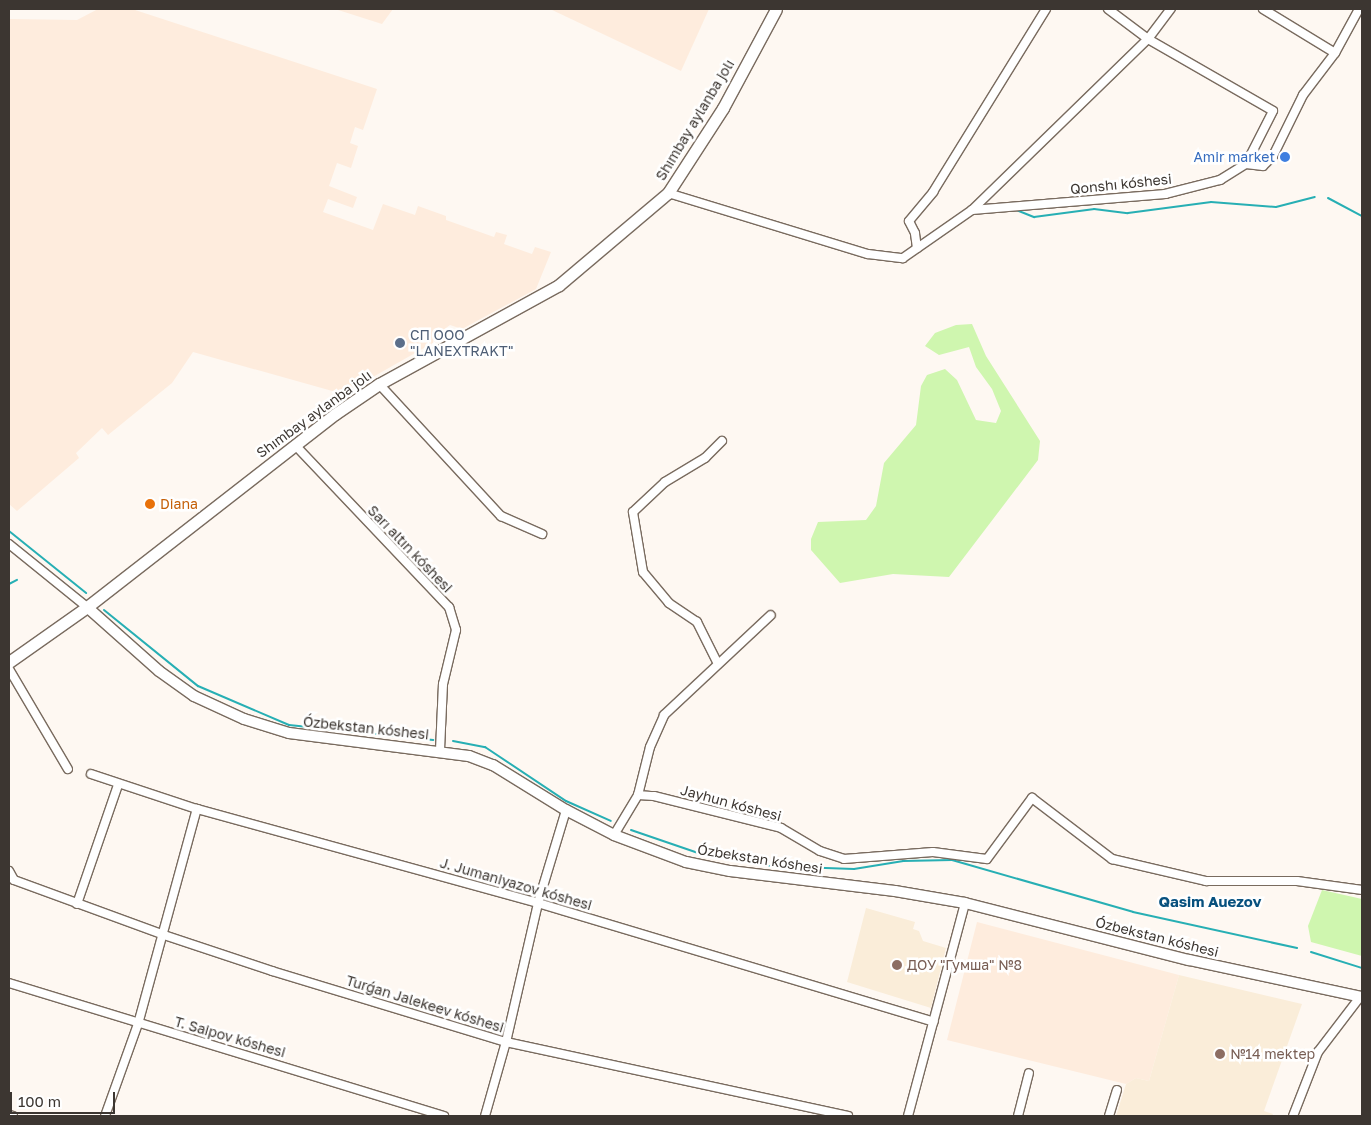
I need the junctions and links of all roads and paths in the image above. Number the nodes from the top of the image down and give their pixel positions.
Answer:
1 (776, 9) edge
2 (1046, 9) edge
3 (1108, 9) edge
4 (1171, 9) edge
5 (1263, 9) edge
6 (1359, 9) edge
7 (1148, 39) junction
8 (1335, 53) junction
9 (1246, 164) junction
10 (668, 193) junction
11 (972, 210) junction
12 (916, 248) junction
13 (379, 384) junction
14 (722, 441) dead end
15 (295, 445) junction
16 (542, 534) dead end
17 (9, 544) edge
18 (87, 607) junction
19 (771, 615) dead end
20 (9, 662) edge
21 (717, 662) junction
22 (9, 669) edge
23 (440, 750) junction
24 (68, 769) dead end
25 (91, 774) dead end
26 (118, 785) junction
27 (638, 795) junction
28 (197, 809) junction
29 (566, 810) junction
30 (614, 835) junction
31 (9, 871) edge
32 (1362, 890) edge
33 (538, 903) junction
34 (77, 904) junction
35 (965, 904) junction
36 (164, 935) junction
37 (9, 983) edge
38 (1361, 997) edge
39 (934, 1022) junction
40 (138, 1024) junction
41 (506, 1042) junction
42 (1029, 1072) dead end
43 (1117, 1090) dead end
44 (9, 1115) edge
45 (13, 1116) edge
46 (105, 1116) edge
47 (444, 1116) edge
48 (485, 1116) edge
49 (848, 1116) edge
50 (908, 1116) edge
51 (1018, 1116) edge
52 (1109, 1116) edge
53 (1293, 1116) edge

1 - 10 main road, Shımbay aylanba jolı
2 - 12 street
3 - 7 street
4 - 7 street, Qonshı kóshesi
5 - 8 street
6 - 8 street, Qonshı kóshesi
7 - 9 street
7 - 11 street, Qonshı kóshesi
8 - 9 street, Qonshı kóshesi
9 - 11 street, Qonshı kóshesi
10 - 12 street, Qonshı kóshesi
10 - 13 main road, Shımbay aylanba jolı
11 - 12 street, Qonshı kóshesi
13 - 15 main road, Shımbay aylanba jolı
13 - 16 street
14 - 21 street
15 - 18 main road, Shımbay aylanba jolı
15 - 23 street, Sarı altın kóshesi
17 - 18 street
18 - 20 main road, Shımbay aylanba jolı
18 - 23 street, Ózbekstan kóshesi
19 - 21 street
21 - 27 street
22 - 24 street
23 - 29 street, Ózbekstan kóshesi
25 - 26 street, J. Jumaniyazov kóshesi
26 - 28 street, J. Jumaniyazov kóshesi
26 - 34 street
27 - 30 street
27 - 32 street, Jayhun kóshesi
28 - 33 street, J. Jumaniyazov kóshesi
28 - 36 street
29 - 30 street, Ózbekstan kóshesi
29 - 33 street
30 - 35 street, Ózbekstan kóshesi
31 - 34 street, Turǵan Jalekeev kóshesi
33 - 39 street, J. Jumaniyazov kóshesi
33 - 41 street
34 - 36 street, Turǵan Jalekeev kóshesi
35 - 38 street, Ózbekstan kóshesi
35 - 39 street
36 - 40 street
36 - 41 street, Turǵan Jalekeev kóshesi
37 - 40 street, T. Saipov kóshesi
38 - 53 street
39 - 50 street
40 - 46 street
40 - 47 street, T. Saipov kóshesi
41 - 48 street
41 - 49 street, Turǵan Jalekeev kóshesi
42 - 51 street
43 - 52 street
44 - 45 street

